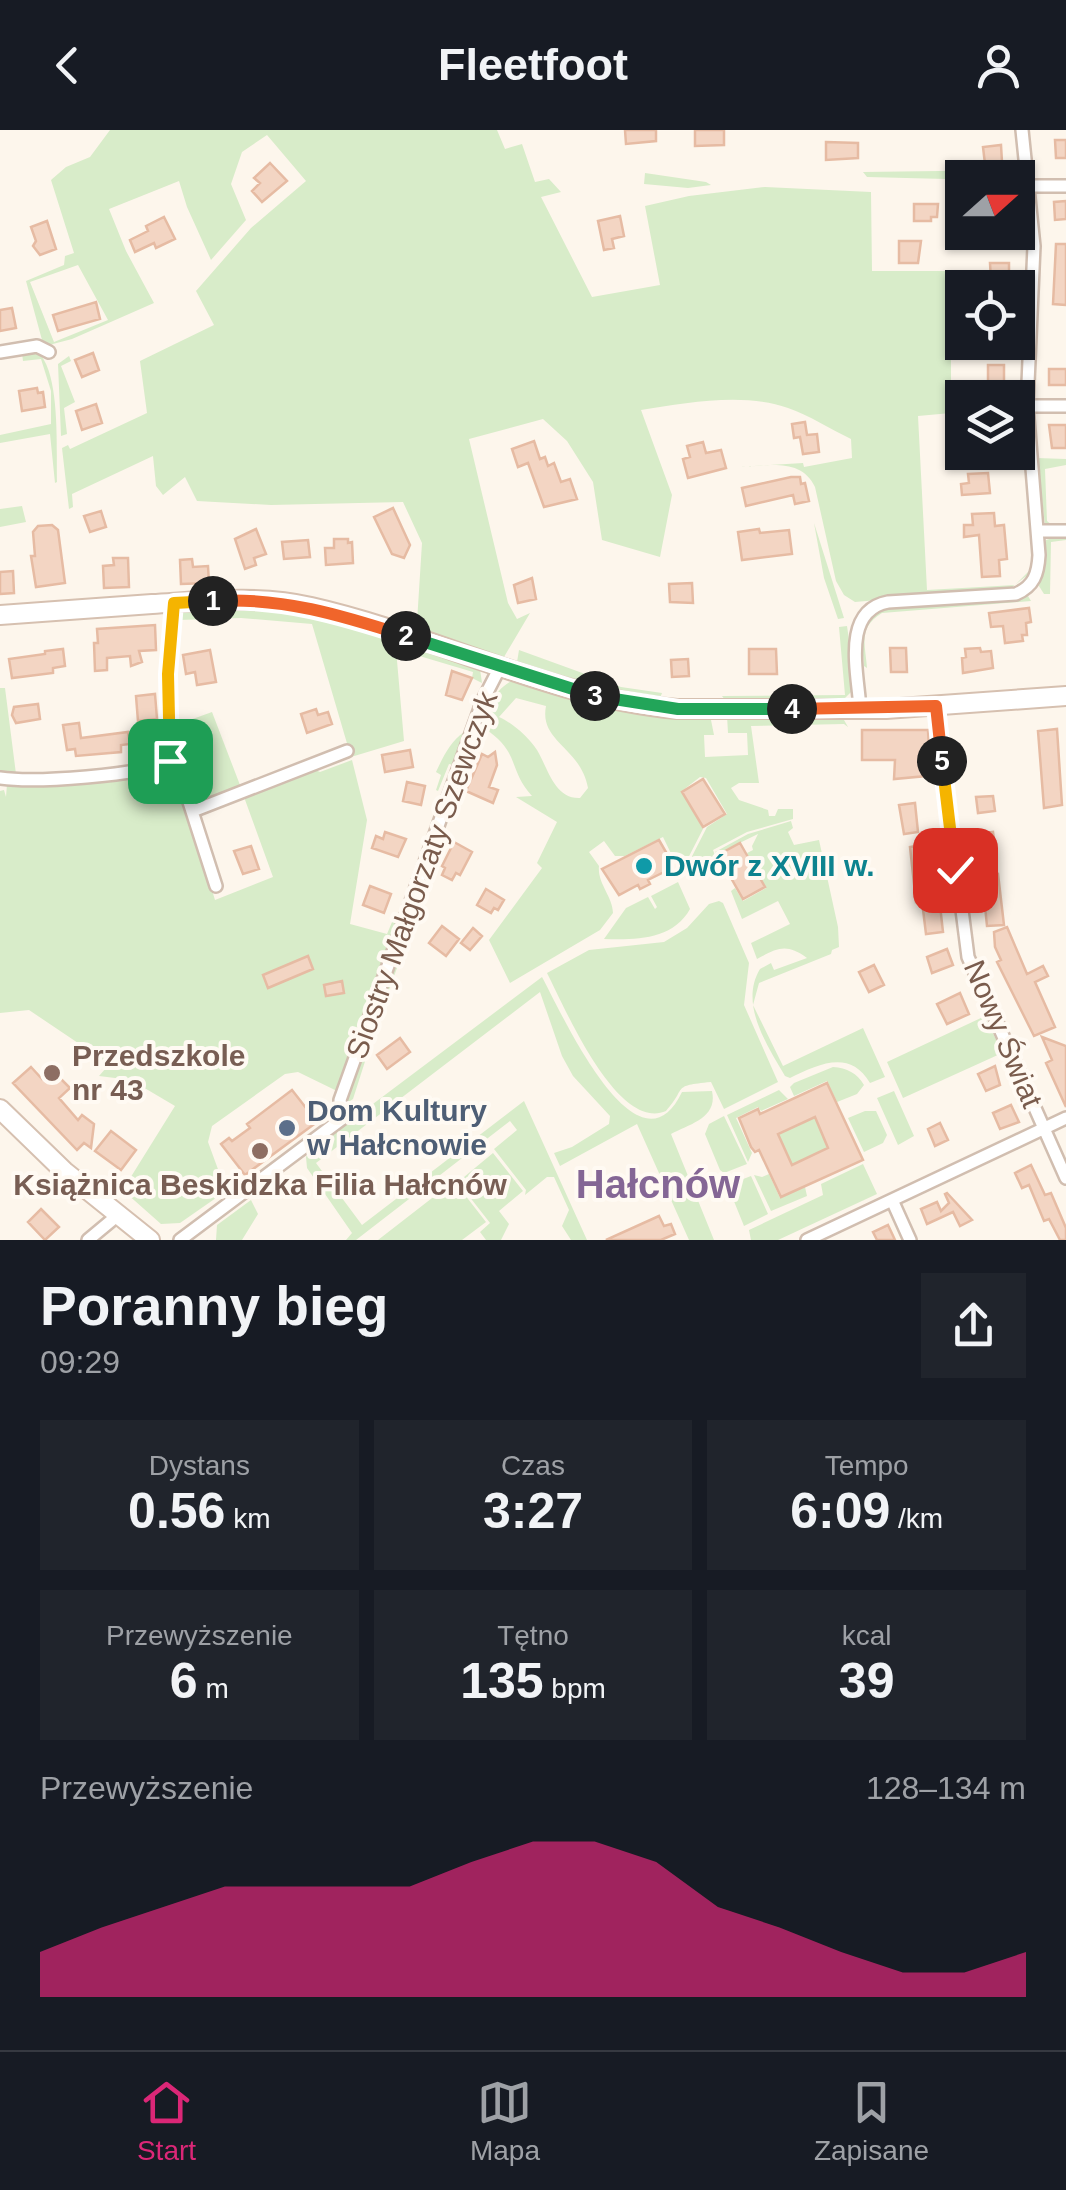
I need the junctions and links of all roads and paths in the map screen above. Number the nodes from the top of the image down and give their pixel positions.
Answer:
1 (1022, 130) edge
2 (1025, 160) edge
3 (1035, 186) edge
4 (1066, 186) edge
5 (1034, 250) edge
6 (0, 352) edge
7 (49, 352) dead end
8 (1028, 380) edge
9 (1035, 406) edge
10 (1066, 406) edge
11 (1033, 470) edge
12 (1038, 531) junction
13 (1066, 531) edge
14 (174, 603) junction
15 (0, 615) edge
16 (500, 666) junction
17 (1066, 696) edge
18 (936, 706) junction
19 (860, 708) junction
20 (347, 751) dead end
21 (170, 761) junction
22 (0, 778) edge
23 (193, 811) junction
24 (216, 886) dead end
25 (0, 1108) edge
26 (1066, 1118) edge
27 (1044, 1129) junction
28 (1066, 1178) edge
29 (892, 1200) junction
30 (118, 1215) junction
31 (88, 1240) edge
32 (150, 1240) edge
33 (180, 1240) edge
34 (807, 1240) edge
35 (910, 1240) edge

1 - 2 street
3 - 4 street
5 - 8 street
6 - 7 street
9 - 10 street
11 - 12 street
12 - 13 street
12 - 19 street
14 - 15 street
14 - 16 street
14 - 21 street
16 - 19 street
16 - 33 street, Siostry Małgorzaty Szewczyk
17 - 18 street
18 - 19 street
18 - 27 street, Nowy Świat
20 - 23 street
21 - 22 street
21 - 23 street
23 - 24 street
25 - 30 street
26 - 27 street
27 - 28 street, Nowy Świat
27 - 29 street
29 - 34 street
29 - 35 street
30 - 31 street
30 - 32 street

